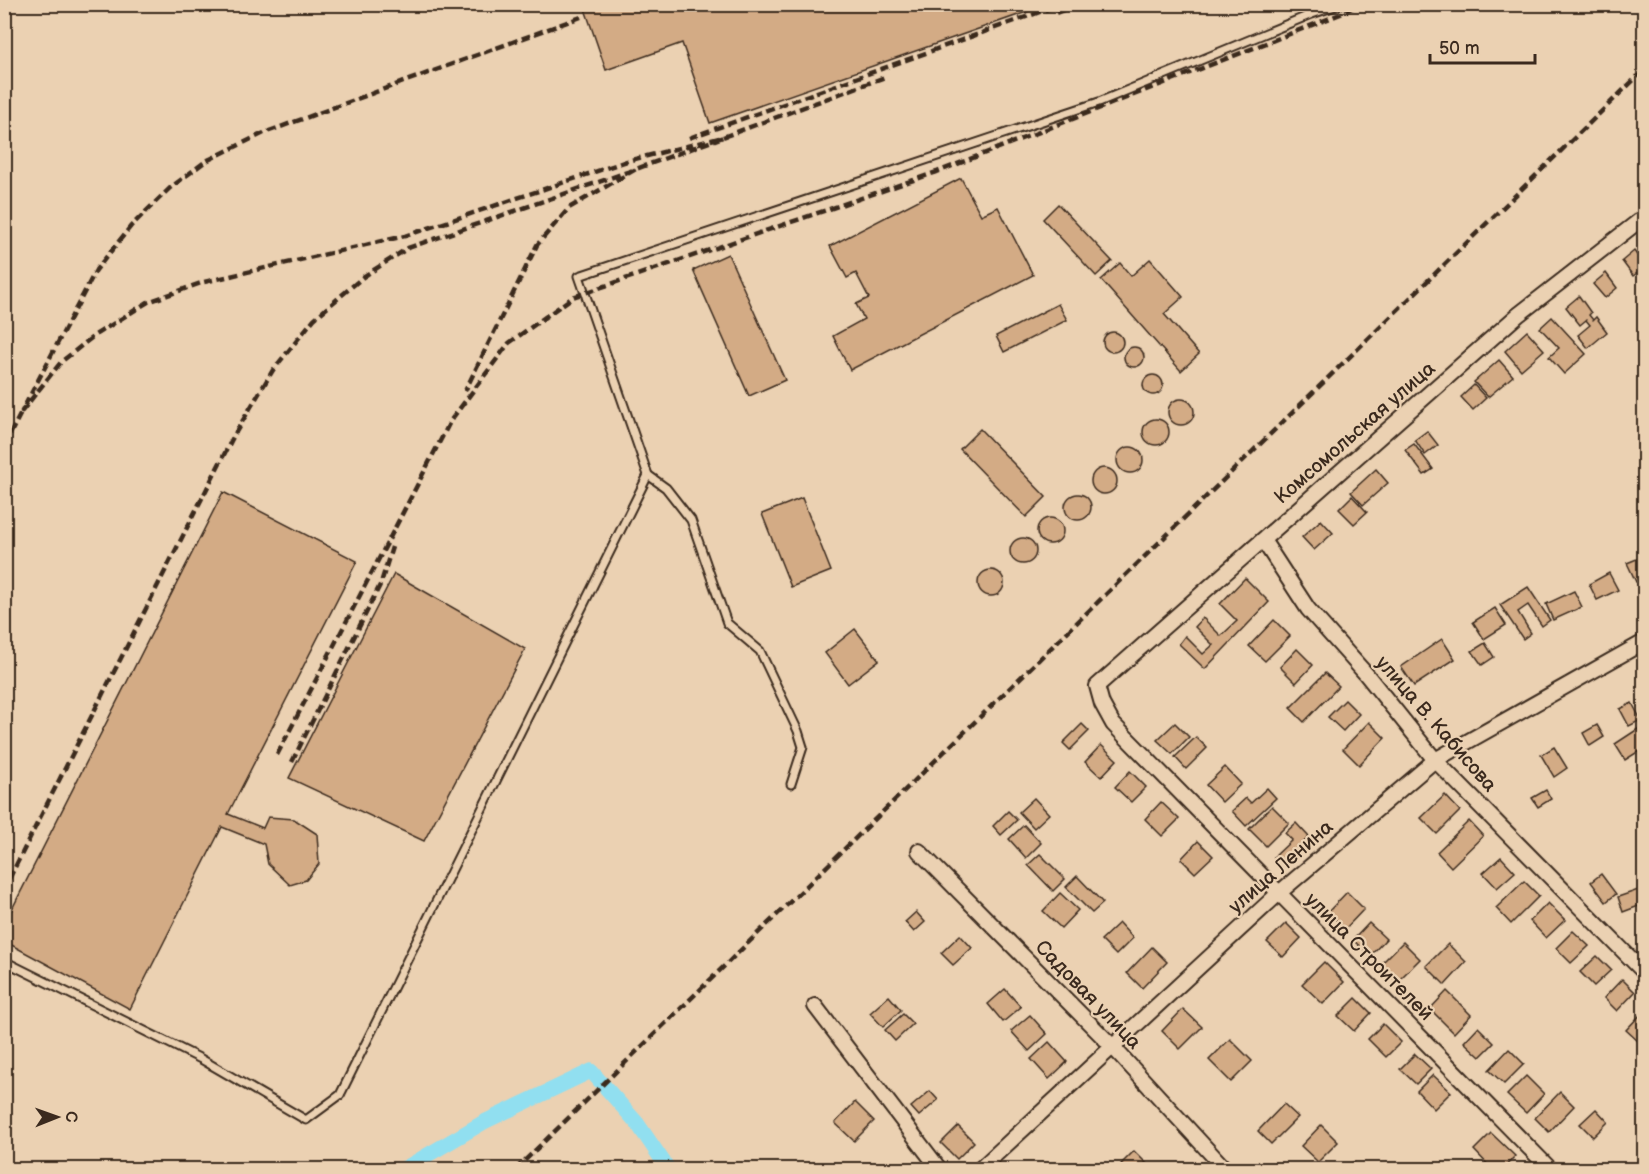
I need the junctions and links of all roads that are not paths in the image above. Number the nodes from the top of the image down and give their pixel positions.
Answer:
1 (1341, 4) edge
2 (1644, 217) edge
3 (648, 475) junction
4 (1263, 540) junction
5 (1644, 642) edge
6 (1097, 686) joint
7 (1435, 760) junction
8 (791, 784) dead end
9 (919, 851) dead end
10 (1279, 893) junction
11 (4, 961) edge
12 (1644, 972) edge
13 (814, 1006) dead end
14 (1112, 1046) junction
15 (940, 1170) edge
16 (979, 1170) edge
17 (1226, 1170) edge
18 (1551, 1170) edge

1 - 3 lane
2 - 4 street, Комсомольская улица
3 - 8 lane
3 - 11 lane
4 - 6 street, Комсомольская улица
4 - 7 street, улица В. Кабисова
5 - 7 street, улица Ленина
6 - 10 street, улица Строителей
7 - 10 street, улица Ленина
7 - 12 street, улица В. Кабисова
9 - 14 street, Садовая улица
10 - 14 street, улица Ленина
10 - 18 street, улица Строителей
13 - 15 street
14 - 16 street, улица Ленина
14 - 17 street, Садовая улица

